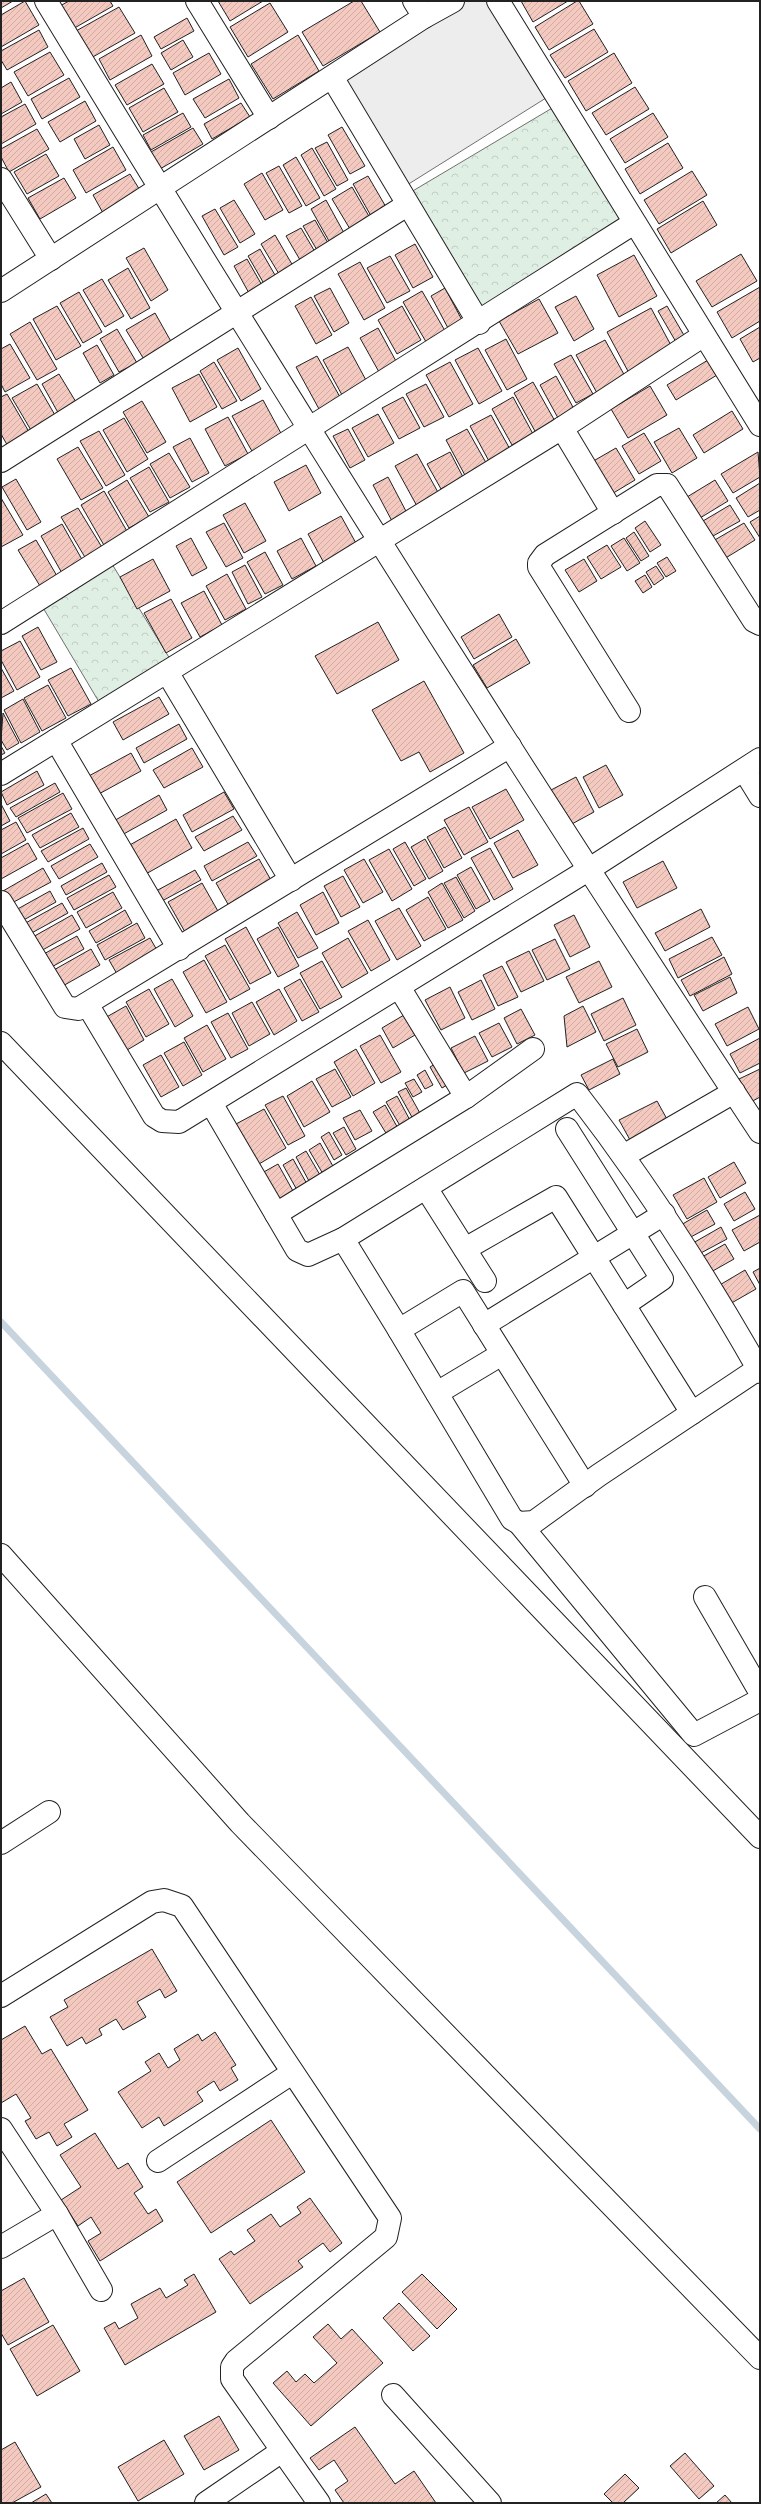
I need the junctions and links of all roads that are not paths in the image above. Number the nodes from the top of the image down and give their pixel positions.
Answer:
1 (46, 1) edge
2 (197, 1) edge
3 (453, 1) edge
4 (498, 1) edge
5 (419, 9) edge
6 (332, 77) junction
7 (269, 118) junction
8 (1, 179) edge
9 (159, 189) junction
10 (407, 205) junction
11 (634, 223) junction
12 (51, 259) junction
13 (1, 291) edge
14 (236, 313) junction
15 (479, 323) junction
16 (704, 335) junction
17 (760, 425) edge
18 (310, 427) junction
19 (562, 428) junction
20 (1, 461) edge
21 (613, 513) junction
22 (380, 540) junction
23 (1, 624) edge
24 (760, 624) edge
25 (167, 672) junction
26 (628, 711) dead end
27 (56, 740) junction
28 (510, 746) junction
29 (752, 765) edge
30 (1, 774) edge
31 (760, 796) edge
32 (588, 870) junction
33 (291, 880) junction
34 (1, 902) edge
35 (180, 949) junction
36 (400, 987) junction
37 (87, 1004) junction
38 (1, 1042) edge
39 (533, 1049) dead end
40 (734, 1092) junction
41 (466, 1097) junction
42 (211, 1103) junction
43 (567, 1129) dead end
44 (760, 1132) edge
45 (625, 1155) junction
46 (426, 1188) junction
47 (276, 1214) junction
48 (664, 1214) junction
49 (633, 1234) junction
50 (343, 1239) junction
51 (465, 1249) junction
52 (594, 1257) junction
53 (485, 1281) dead end
54 (624, 1305) junction
55 (484, 1325) junction
56 (399, 1330) junction
57 (502, 1354) junction
58 (759, 1370) edge
59 (436, 1393) junction
60 (692, 1413) junction
61 (585, 1486) junction
62 (519, 1522) junction
63 (1, 1555) edge
64 (705, 1597) dead end
65 (760, 1692) edge
66 (760, 1700) edge
67 (49, 1812) dead end
68 (760, 1837) edge
69 (1, 1843) edge
70 (1, 1996) edge
71 (292, 2073) junction
72 (1, 2129) edge
73 (158, 2161) dead end
74 (57, 2214) junction
75 (1, 2247) edge
76 (101, 2290) dead end
77 (760, 2358) edge
78 (393, 2395) dead end
79 (282, 2451) junction
80 (206, 2503) edge
81 (319, 2503) edge
82 (490, 2503) edge

1 - 9 street
2 - 7 street
3 - 5 street
4 - 11 street
5 - 6 street
6 - 7 street
6 - 10 street
7 - 9 street
8 - 12 street
9 - 12 street
9 - 14 street
10 - 14 street
10 - 15 street
11 - 15 street
11 - 16 street
12 - 13 street
14 - 18 street
14 - 20 street
15 - 18 street
16 - 17 street
16 - 19 street
18 - 22 street
18 - 23 street
19 - 21 street
19 - 22 street
21 - 24 street
21 - 26 street
22 - 25 street
22 - 28 street
25 - 27 street
25 - 33 street
27 - 30 street
27 - 35 street
28 - 32 street
28 - 33 street
29 - 31 street
29 - 32 street
32 - 36 street
32 - 40 street
33 - 35 street
34 - 37 street
35 - 37 street
36 - 41 street
36 - 42 street
37 - 42 street
38 - 68 street
39 - 41 street
40 - 44 street
40 - 45 street
41 - 47 street
42 - 47 street
43 - 49 street
45 - 46 street
45 - 48 street
46 - 50 street
46 - 51 street
47 - 50 street
48 - 49 street
48 - 58 street
49 - 52 street
49 - 54 street
50 - 56 street
51 - 52 street
51 - 53 street
52 - 54 street
52 - 55 street
54 - 60 street
55 - 56 street
55 - 57 street
56 - 59 street
57 - 59 street
57 - 61 street
58 - 60 street
59 - 62 street
60 - 61 street
61 - 62 street
62 - 66 street
63 - 77 street
64 - 65 street
67 - 69 street
70 - 71 street
71 - 73 street
71 - 79 street
72 - 74 street
74 - 75 street
74 - 76 street
78 - 82 street
79 - 80 street
79 - 81 street

